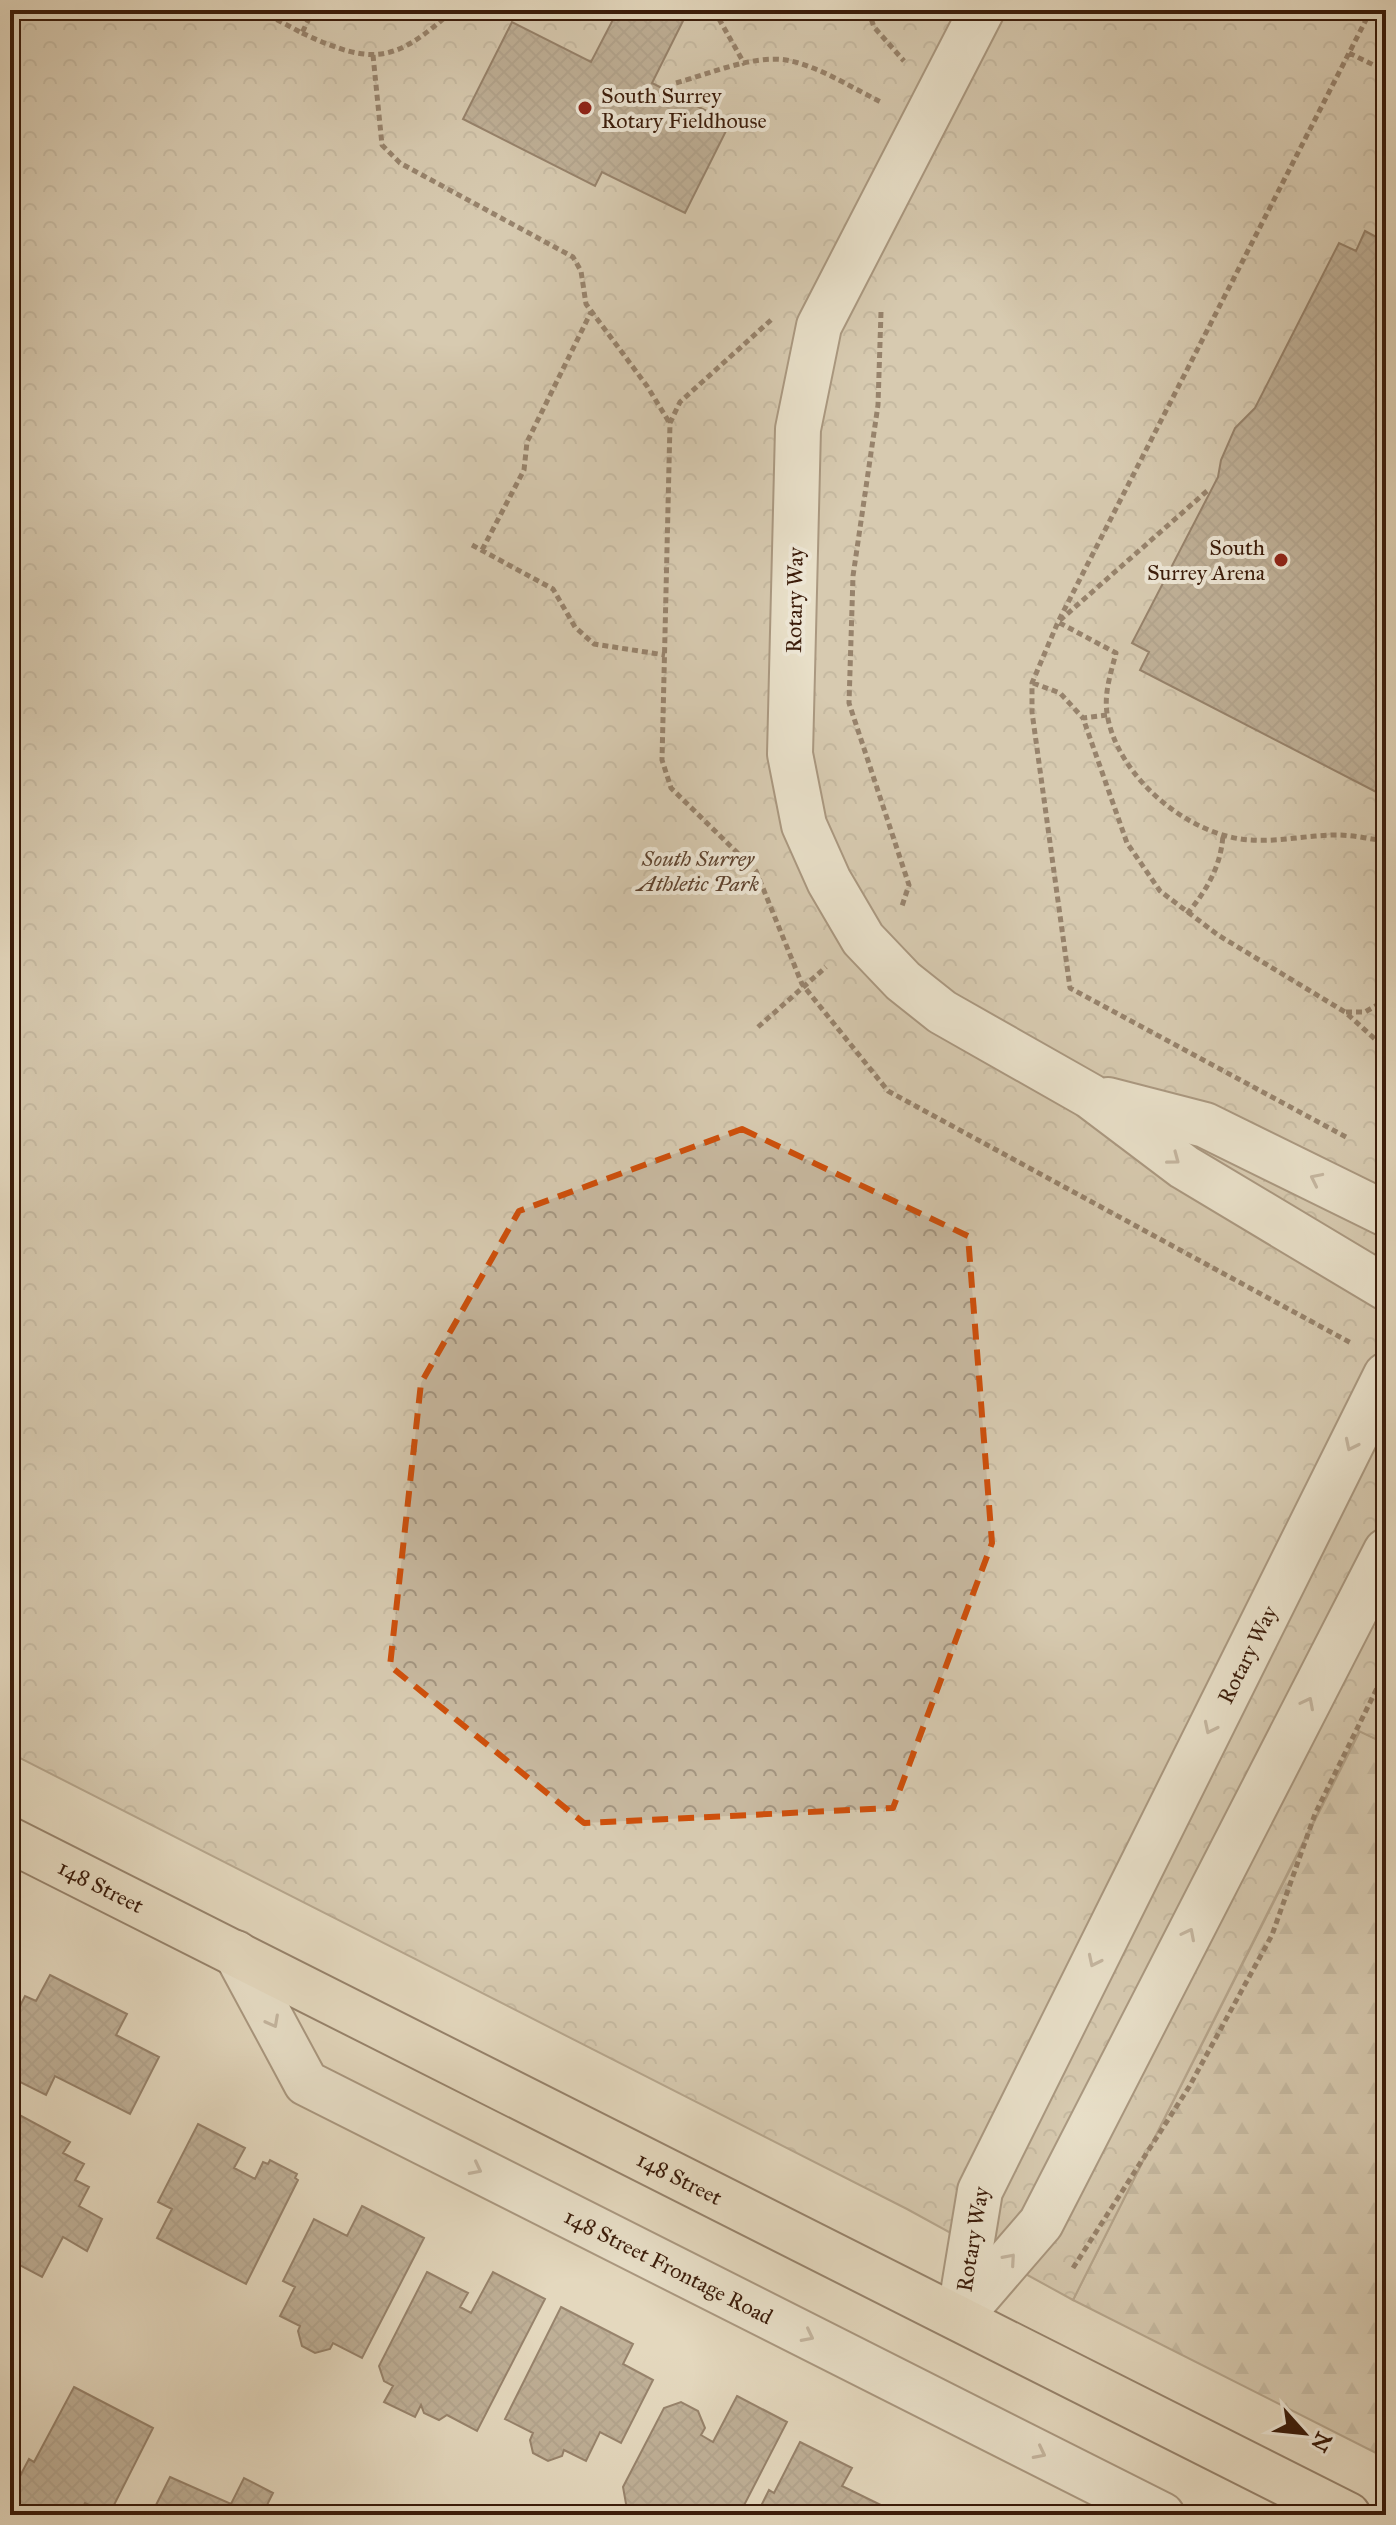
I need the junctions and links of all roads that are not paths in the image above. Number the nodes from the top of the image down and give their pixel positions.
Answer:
1 (982, 10) edge
2 (1090, 1096) junction
3 (1386, 1214) edge
4 (1386, 1288) edge
5 (1374, 1362) edge
6 (1386, 1551) edge
7 (10, 1840) edge
8 (236, 1953) junction
9 (959, 2318) junction
10 (1162, 2515) edge
11 (1348, 2515) edge

1 - 2 street, Rotary Way
3 -> 2 street, Rotary Way
2 -> 4 street, Rotary Way
5 -> 9 street, Rotary Way
9 -> 6 street, Rotary Way
7 - 8 main road, 148 Street
8 - 9 main road, 148 Street
8 -> 10 street, 148 Street Frontage Road
9 - 11 main road, 148 Street

